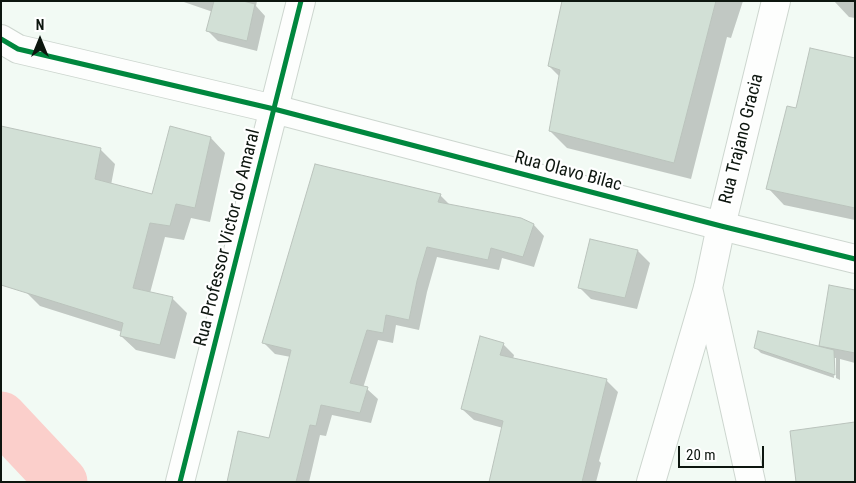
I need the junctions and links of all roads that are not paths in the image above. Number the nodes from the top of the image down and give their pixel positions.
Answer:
1 (301, 1) edge
2 (776, 1) edge
3 (1, 39) edge
4 (274, 109) junction
5 (721, 226) junction
6 (855, 259) edge
7 (708, 288) junction
8 (180, 482) edge
9 (651, 482) edge
10 (752, 482) edge

1 - 4 street, Rua Professor Victor do Amaral
2 - 5 street, Rua Trajano Gracia
3 - 4 street, Rua Olavo Bilac
4 - 5 street, Rua Olavo Bilac
4 - 8 street, Rua Professor Victor do Amaral
5 - 6 street, Rua Olavo Bilac
5 - 7 street, Rua Trajano Gracia
7 - 9 street
7 - 10 street, Rua Trajano Gracia

